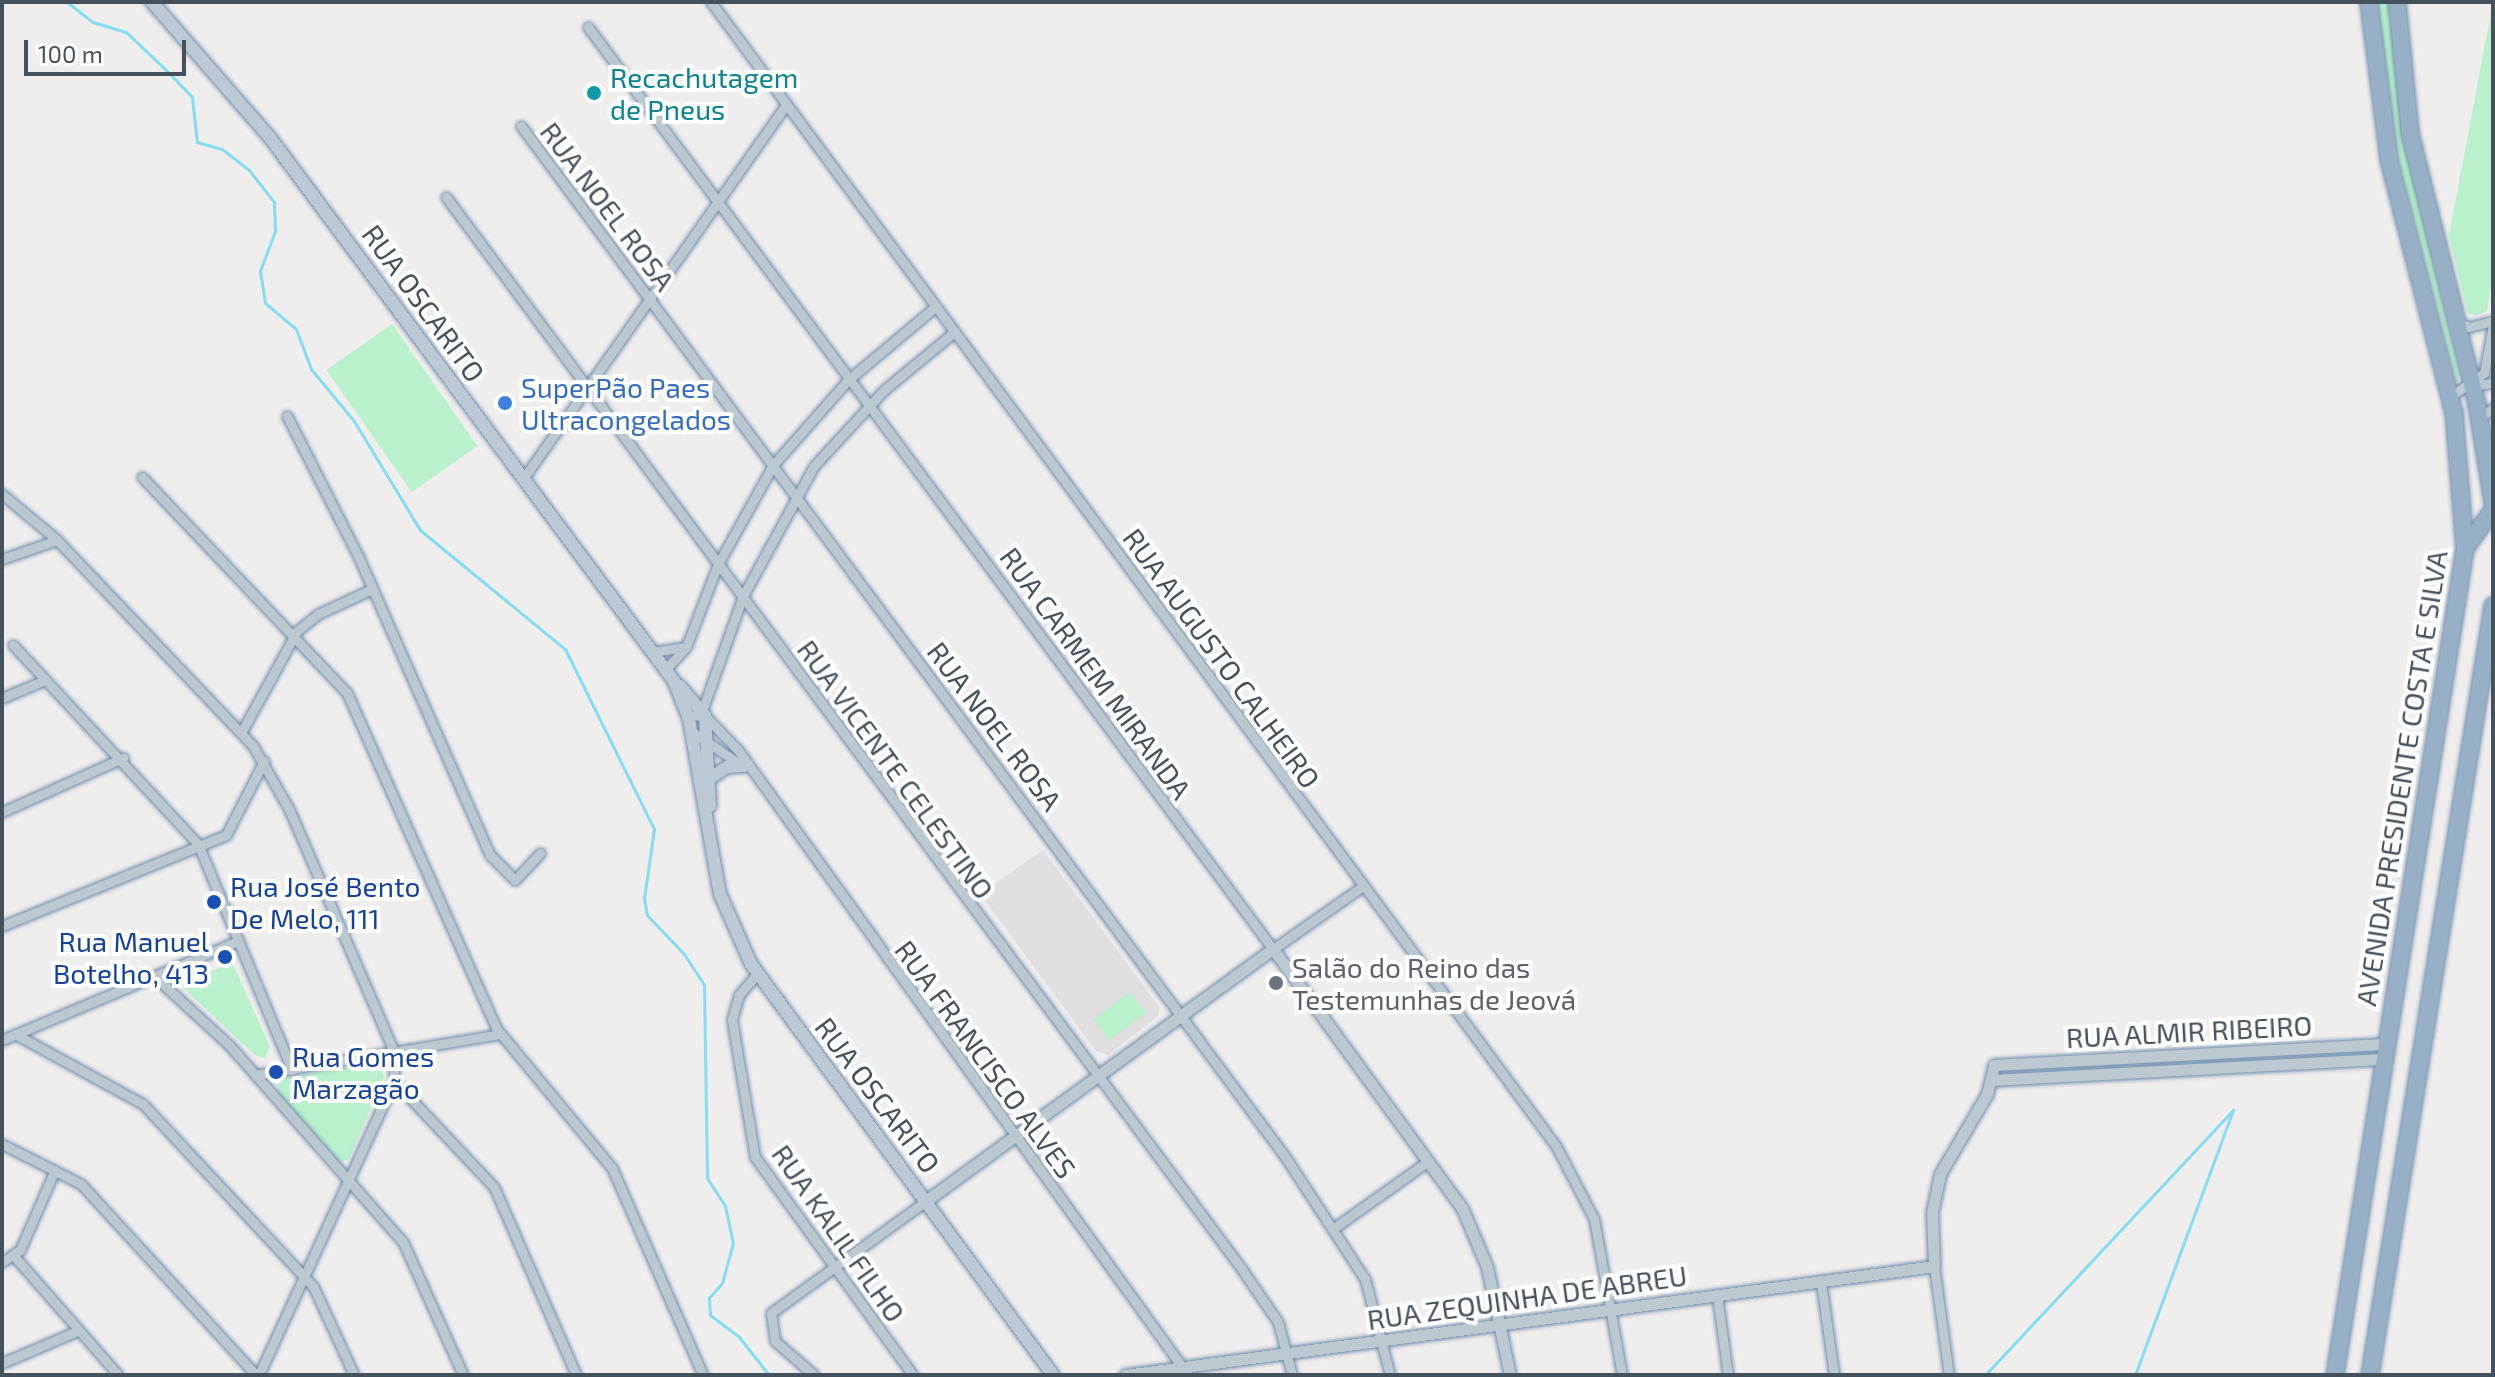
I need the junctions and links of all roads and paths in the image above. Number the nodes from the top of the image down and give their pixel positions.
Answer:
1 (152, 2) edge
2 (711, 2) edge
3 (2369, 2) edge
4 (2397, 2) edge
5 (588, 27) dead end
6 (785, 106) junction
7 (521, 126) dead end
8 (446, 197) dead end
9 (716, 205) junction
10 (650, 298) junction
11 (935, 307) junction
12 (2455, 321) junction
13 (2493, 323) edge
14 (954, 332) junction
15 (848, 380) junction
16 (2493, 383) edge
17 (2472, 385) junction
18 (586, 388) junction
19 (2451, 396) junction
20 (868, 406) junction
21 (2486, 413) edge
22 (287, 416) dead end
23 (773, 465) junction
24 (142, 477) dead end
25 (523, 479) junction
26 (2, 494) edge
27 (797, 497) junction
28 (2493, 502) edge
29 (2493, 510) edge
30 (57, 540) junction
31 (2465, 549) junction
32 (2, 559) edge
33 (718, 564) junction
34 (372, 589) junction
35 (743, 596) junction
36 (2492, 615) edge
37 (292, 636) junction
38 (13, 645) dead end
39 (686, 647) junction
40 (653, 652) junction
41 (666, 669) junction
42 (45, 680) junction
43 (674, 681) junction
44 (2, 698) edge
45 (704, 713) junction
46 (688, 715) junction
47 (242, 731) junction
48 (691, 731) junction
49 (707, 737) junction
50 (123, 758) junction
51 (264, 761) junction
52 (745, 768) junction
53 (709, 779) junction
54 (2, 812) edge
55 (709, 825) junction
56 (198, 844) junction
57 (540, 853) dead end
58 (1363, 886) junction
59 (2, 926) edge
60 (238, 941) junction
61 (1273, 949) junction
62 (757, 974) junction
63 (154, 976) junction
64 (1181, 1016) junction
65 (15, 1034) junction
66 (500, 1034) junction
67 (2, 1040) edge
68 (394, 1052) junction
69 (2385, 1052) junction
70 (292, 1070) junction
71 (255, 1075) junction
72 (1096, 1075) junction
73 (1992, 1080) junction
74 (394, 1081) junction
75 (1013, 1135) junction
76 (2, 1144) edge
77 (1427, 1162) junction
78 (55, 1170) junction
79 (348, 1179) junction
80 (927, 1200) junction
81 (1334, 1228) junction
82 (14, 1256) junction
83 (2, 1262) edge
84 (1934, 1266) junction
85 (833, 1267) junction
86 (305, 1278) junction
87 (1821, 1282) junction
88 (1717, 1295) junction
89 (1614, 1309) junction
90 (1503, 1324) junction
91 (77, 1331) junction
92 (1384, 1340) junction
93 (1290, 1353) junction
94 (2, 1363) edge
95 (1187, 1371) edge
96 (118, 1375) edge
97 (258, 1375) edge
98 (354, 1375) edge
99 (463, 1375) edge
100 (576, 1375) edge
101 (703, 1375) edge
102 (814, 1375) edge
103 (913, 1375) edge
104 (1053, 1375) edge
105 (1125, 1375) edge
106 (1292, 1375) edge
107 (1390, 1375) edge
108 (1510, 1375) edge
109 (1622, 1375) edge
110 (1728, 1375) edge
111 (1834, 1375) edge
112 (1949, 1375) edge
113 (2335, 1375) edge
114 (2370, 1375) edge

1 - 25 main road, RUA OSCARITO
2 - 6 street, RUA AUGUSTO CALHEIRO
3 - 19 highway, AVENIDA PRESIDENTE COSTA E SILVA
4 - 12 highway
5 - 9 street, RUA CARMEM MIRANDA
6 - 9 street
6 - 11 street, RUA AUGUSTO CALHEIRO
7 - 10 street, RUA NOEL ROSA
8 - 18 street, RUA VICENTE CELESTINO
9 - 10 street
9 - 15 street, RUA CARMEM MIRANDA
10 - 18 street
10 - 23 street, RUA NOEL ROSA
11 - 14 street, RUA AUGUSTO CALHEIRO
11 - 15 street
12 - 13 street
12 - 17 highway
13 - 17 street
14 - 20 street
14 - 58 street, RUA AUGUSTO CALHEIRO
15 - 20 street, RUA CARMEM MIRANDA
15 - 23 street
16 - 17 street
17 - 19 street
17 - 21 highway
18 - 25 street
18 - 33 street, RUA VICENTE CELESTINO
19 - 31 highway, AVENIDA PRESIDENTE COSTA E SILVA
20 - 27 street
20 - 61 street, RUA CARMEM MIRANDA
21 - 28 highway
22 - 34 street
23 - 27 street, RUA NOEL ROSA
23 - 33 street
24 - 37 street
25 - 40 main road, RUA OSCARITO
26 - 30 street
27 - 35 street
27 - 64 street, RUA NOEL ROSA
29 - 31 highway
30 - 32 street
30 - 47 street
31 - 69 highway, AVENIDA PRESIDENTE COSTA E SILVA
33 - 35 street, RUA VICENTE CELESTINO
33 - 39 street
34 - 37 street
34 - 57 street
35 - 45 street
35 - 72 street, RUA VICENTE CELESTINO
36 - 114 highway
37 - 47 street
37 - 66 street
38 - 42 street
39 - 40 street
39 - 41 street
40 - 41 main road, RUA OSCARITO
41 - 43 main road, RUA OSCARITO
42 - 44 street
42 - 50 street
43 - 45 main road, RUA OSCARITO
43 - 46 main road, RUA OSCARITO
45 - 46 street
45 - 49 main road, RUA OSCARITO
45 - 52 street, RUA FRANCISCO ALVES
46 - 48 main road, RUA OSCARITO
47 - 51 street
48 - 49 street, RUA FRANCISCO ALVES
48 - 55 main road, RUA OSCARITO
49 - 52 street, RUA FRANCISCO ALVES
49 - 53 main road, RUA OSCARITO
50 - 54 street
50 - 56 street
51 - 56 street
51 - 68 street
52 - 53 main road
52 - 75 street, RUA FRANCISCO ALVES
53 - 55 main road, RUA OSCARITO
55 - 62 main road, RUA OSCARITO
56 - 59 street
56 - 60 street
58 - 61 street
58 - 89 street, RUA AUGUSTO CALHEIRO
60 - 63 street
60 - 70 street
61 - 64 street
61 - 77 street, RUA CARMEM MIRANDA
62 - 80 main road, RUA OSCARITO
62 - 85 street, RUA KALIL FILHO
63 - 65 street
63 - 71 street
64 - 72 street
64 - 81 street, RUA NOEL ROSA
65 - 67 street
65 - 86 street
66 - 68 street
66 - 101 street
68 - 70 street
68 - 74 street
69 - 73 street, RUA ALMIR RIBEIRO
69 - 73 street, RUA ALMIR RIBEIRO
69 - 113 highway, AVENIDA PRESIDENTE COSTA E SILVA
70 - 71 street
71 - 79 street
72 - 75 street
72 - 93 street, RUA VICENTE CELESTINO
73 - 84 street
74 - 79 street
74 - 100 street
75 - 80 street
75 - 95 street, RUA FRANCISCO ALVES
76 - 78 street
77 - 81 street
77 - 90 street, RUA CARMEM MIRANDA
78 - 82 street
78 - 97 street
79 - 86 street
79 - 99 street
80 - 85 street
80 - 104 main road, RUA OSCARITO
81 - 92 street, RUA NOEL ROSA
82 - 83 street
82 - 91 street
84 - 87 street, RUA ZEQUINHA DE ABREU
84 - 112 street
85 - 102 street
85 - 103 street, RUA KALIL FILHO
86 - 97 street
86 - 98 street
87 - 88 street, RUA ZEQUINHA DE ABREU
87 - 111 street
88 - 89 street, RUA ZEQUINHA DE ABREU
88 - 110 street
89 - 90 street, RUA ZEQUINHA DE ABREU
89 - 109 street, RUA AUGUSTO CALHEIRO
90 - 92 street, RUA ZEQUINHA DE ABREU
90 - 108 street, RUA CARMEM MIRANDA
91 - 94 street
91 - 96 street
92 - 93 street, RUA ZEQUINHA DE ABREU
92 - 107 street, RUA NOEL ROSA
93 - 95 street, RUA ZEQUINHA DE ABREU
93 - 106 street, RUA VICENTE CELESTINO
95 - 105 street, RUA ZEQUINHA DE ABREU

